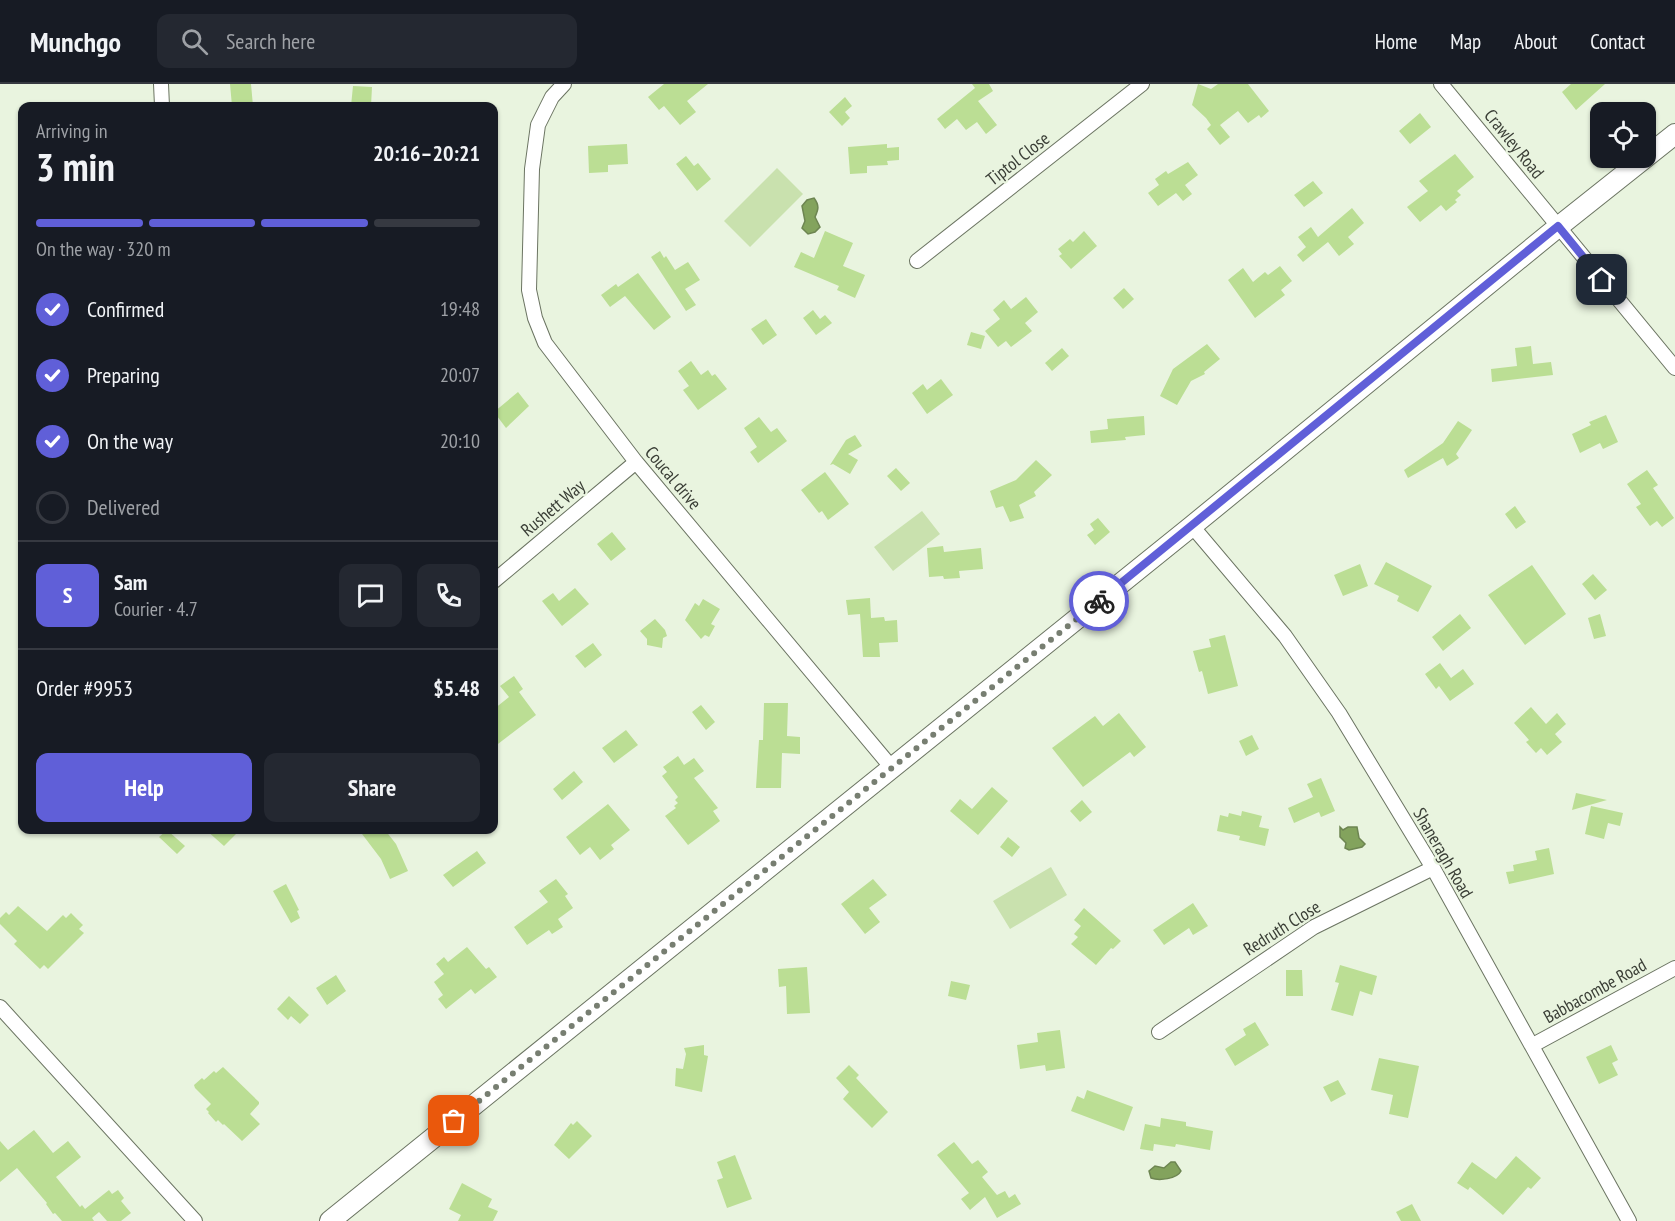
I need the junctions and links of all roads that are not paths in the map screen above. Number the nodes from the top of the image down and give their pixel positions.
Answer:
1 (160, 84) edge
2 (564, 84) edge
3 (1142, 84) edge
4 (1441, 84) edge
5 (162, 102) edge
6 (1675, 134) edge
7 (1558, 226) junction
8 (917, 261) dead end
9 (1675, 368) edge
10 (636, 462) junction
11 (1192, 526) junction
12 (498, 578) edge
13 (892, 768) junction
14 (1433, 868) junction
15 (1675, 968) edge
16 (0, 1007) edge
17 (1159, 1032) dead end
18 (1533, 1045) junction
19 (195, 1221) edge
20 (330, 1221) edge
21 (1629, 1221) edge

1 - 5 street
2 - 10 street, Coucal drive
3 - 8 street, Tiptol Close
4 - 7 street, Crawley Road
6 - 7 street
7 - 9 street, Crawley Road
7 - 11 street
10 - 12 street, Rushett Way
10 - 13 street, Coucal drive
11 - 13 street
11 - 14 street, Shaneragh Road
13 - 20 street
14 - 17 street, Redruth Close
14 - 18 street, Shaneragh Road
15 - 18 street, Babbacombe Road
16 - 19 street
18 - 21 street, Shaneragh Road

